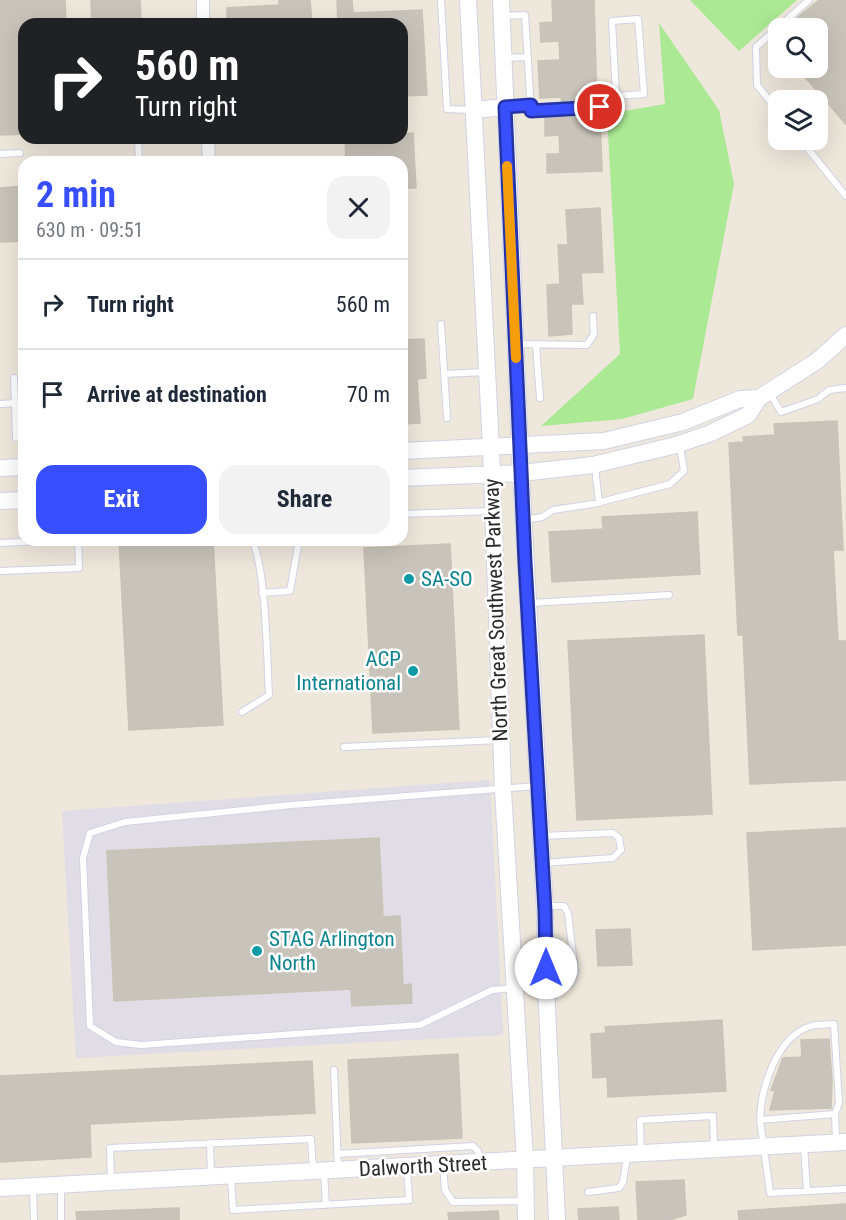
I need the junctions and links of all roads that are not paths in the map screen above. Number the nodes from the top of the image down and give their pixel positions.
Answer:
1 (203, 0) edge
2 (441, 0) edge
3 (468, 0) edge
4 (809, 0) edge
5 (502, 8) edge
6 (203, 18) edge
7 (528, 57) junction
8 (504, 58) junction
9 (616, 96) junction
10 (768, 99) edge
11 (531, 105) junction
12 (505, 107) junction
13 (474, 110) junction
14 (809, 150) edge
15 (20, 153) dead end
16 (0, 154) edge
17 (846, 196) edge
18 (592, 316) dead end
19 (441, 324) dead end
20 (846, 335) edge
21 (515, 344) junction
22 (536, 345) junction
23 (487, 372) junction
24 (444, 374) junction
25 (14, 378) dead end
26 (846, 388) edge
27 (764, 395) junction
28 (540, 398) dead end
29 (15, 403) junction
30 (0, 404) edge
31 (447, 418) dead end
32 (16, 438) dead end
33 (679, 444) junction
34 (521, 446) junction
35 (491, 448) junction
36 (408, 451) edge
37 (595, 465) junction
38 (18, 467) edge
39 (0, 468) edge
40 (520, 473) junction
41 (491, 474) junction
42 (408, 478) edge
43 (18, 500) edge
44 (0, 501) edge
45 (599, 503) junction
46 (492, 511) junction
47 (408, 513) edge
48 (523, 521) junction
49 (18, 542) edge
50 (0, 543) edge
51 (78, 546) edge
52 (255, 546) edge
53 (298, 546) edge
54 (0, 571) edge
55 (262, 593) junction
56 (669, 595) dead end
57 (527, 603) junction
58 (242, 712) dead end
59 (501, 740) junction
60 (344, 747) dead end
61 (537, 786) junction
62 (503, 790) junction
63 (541, 836) junction
64 (542, 863) junction
65 (545, 906) junction
66 (546, 986) junction
67 (515, 988) junction
68 (334, 1070) dead end
69 (835, 1114) junction
70 (760, 1120) junction
71 (841, 1142) edge
72 (210, 1143) junction
73 (804, 1145) junction
74 (762, 1148) junction
75 (715, 1150) junction
76 (634, 1154) junction
77 (555, 1159) junction
78 (372, 1160) junction
79 (525, 1161) junction
80 (479, 1163) junction
81 (443, 1165) junction
82 (328, 1167) junction
83 (407, 1167) junction
84 (231, 1176) junction
85 (211, 1177) junction
86 (111, 1182) junction
87 (61, 1185) junction
88 (33, 1186) junction
89 (0, 1188) edge
90 (846, 1189) edge
91 (807, 1191) junction
92 (588, 1192) dead end
93 (526, 1201) junction
94 (327, 1205) junction
95 (34, 1220) edge
96 (62, 1220) edge
97 (526, 1220) edge
98 (557, 1220) edge

1 - 6 street
2 - 13 lane
3 - 13 main road, North Great Southwest Parkway
4 - 10 lane
5 - 7 lane
5 - 8 main road, North Great Southwest Parkway
7 - 8 lane
7 - 11 lane
8 - 12 main road, North Great Southwest Parkway
9 - 9 lane
9 - 11 lane
11 - 12 lane
12 - 13 main road
12 - 21 main road, North Great Southwest Parkway
13 - 23 main road, North Great Southwest Parkway
14 - 17 lane
15 - 16 lane
18 - 22 lane
19 - 24 lane
20 - 27 main road
21 - 22 lane
21 - 34 main road, North Great Southwest Parkway
22 - 28 lane
23 - 24 lane
23 - 35 main road, North Great Southwest Parkway
24 - 31 lane
25 - 29 lane
26 - 27 lane
27 - 33 main road
27 - 34 main road
29 - 30 lane
29 - 32 lane
33 - 37 main road
33 - 45 lane
34 - 35 main road
34 - 40 main road, North Great Southwest Parkway
35 - 36 main road
35 - 41 main road, North Great Southwest Parkway
37 - 40 main road
37 - 45 lane
38 - 39 main road
40 - 41 main road
40 - 48 main road, North Great Southwest Parkway
41 - 42 main road
41 - 46 main road, North Great Southwest Parkway
43 - 44 main road
45 - 48 lane
46 - 47 lane
46 - 59 main road, North Great Southwest Parkway
48 - 57 main road, North Great Southwest Parkway
49 - 50 lane
51 - 54 lane
52 - 55 lane
53 - 55 lane
55 - 58 lane
56 - 57 lane
57 - 61 main road, North Great Southwest Parkway
59 - 60 lane
59 - 62 main road, North Great Southwest Parkway
61 - 62 lane
61 - 63 main road, North Great Southwest Parkway
62 - 67 main road, North Great Southwest Parkway
62 - 67 lane
63 - 64 main road, North Great Southwest Parkway
63 - 64 lane
64 - 65 main road, North Great Southwest Parkway
65 - 66 main road, North Great Southwest Parkway
65 - 66 lane
66 - 67 lane
66 - 77 main road, North Great Southwest Parkway
67 - 79 main road, North Great Southwest Parkway
68 - 82 lane
69 - 70 lane
69 - 70 lane
69 - 71 lane
70 - 74 lane
71 - 73 main road, Dalworth Street
72 - 82 lane
72 - 85 lane
72 - 86 lane
73 - 74 main road, Dalworth Street
73 - 91 lane
74 - 75 main road, Dalworth Street
74 - 91 lane
75 - 76 main road, Dalworth Street
75 - 76 lane
76 - 77 main road, Dalworth Street
76 - 92 lane
77 - 79 main road, Dalworth Street
77 - 98 main road, North Great Southwest Parkway
78 - 80 lane
78 - 82 main road, Dalworth Street
78 - 83 main road, Dalworth Street
79 - 80 main road, Dalworth Street
79 - 93 main road, North Great Southwest Parkway
80 - 81 main road, Dalworth Street
81 - 83 main road, Dalworth Street
81 - 93 lane
82 - 84 main road, Dalworth Street
82 - 94 lane
83 - 94 lane
84 - 85 main road, Dalworth Street
84 - 94 lane
85 - 86 main road, Dalworth Street
86 - 87 main road, Dalworth Street
87 - 88 main road, Dalworth Street
87 - 96 lane
88 - 89 main road, Dalworth Street
88 - 95 lane
90 - 91 lane
93 - 97 main road, North Great Southwest Parkway

